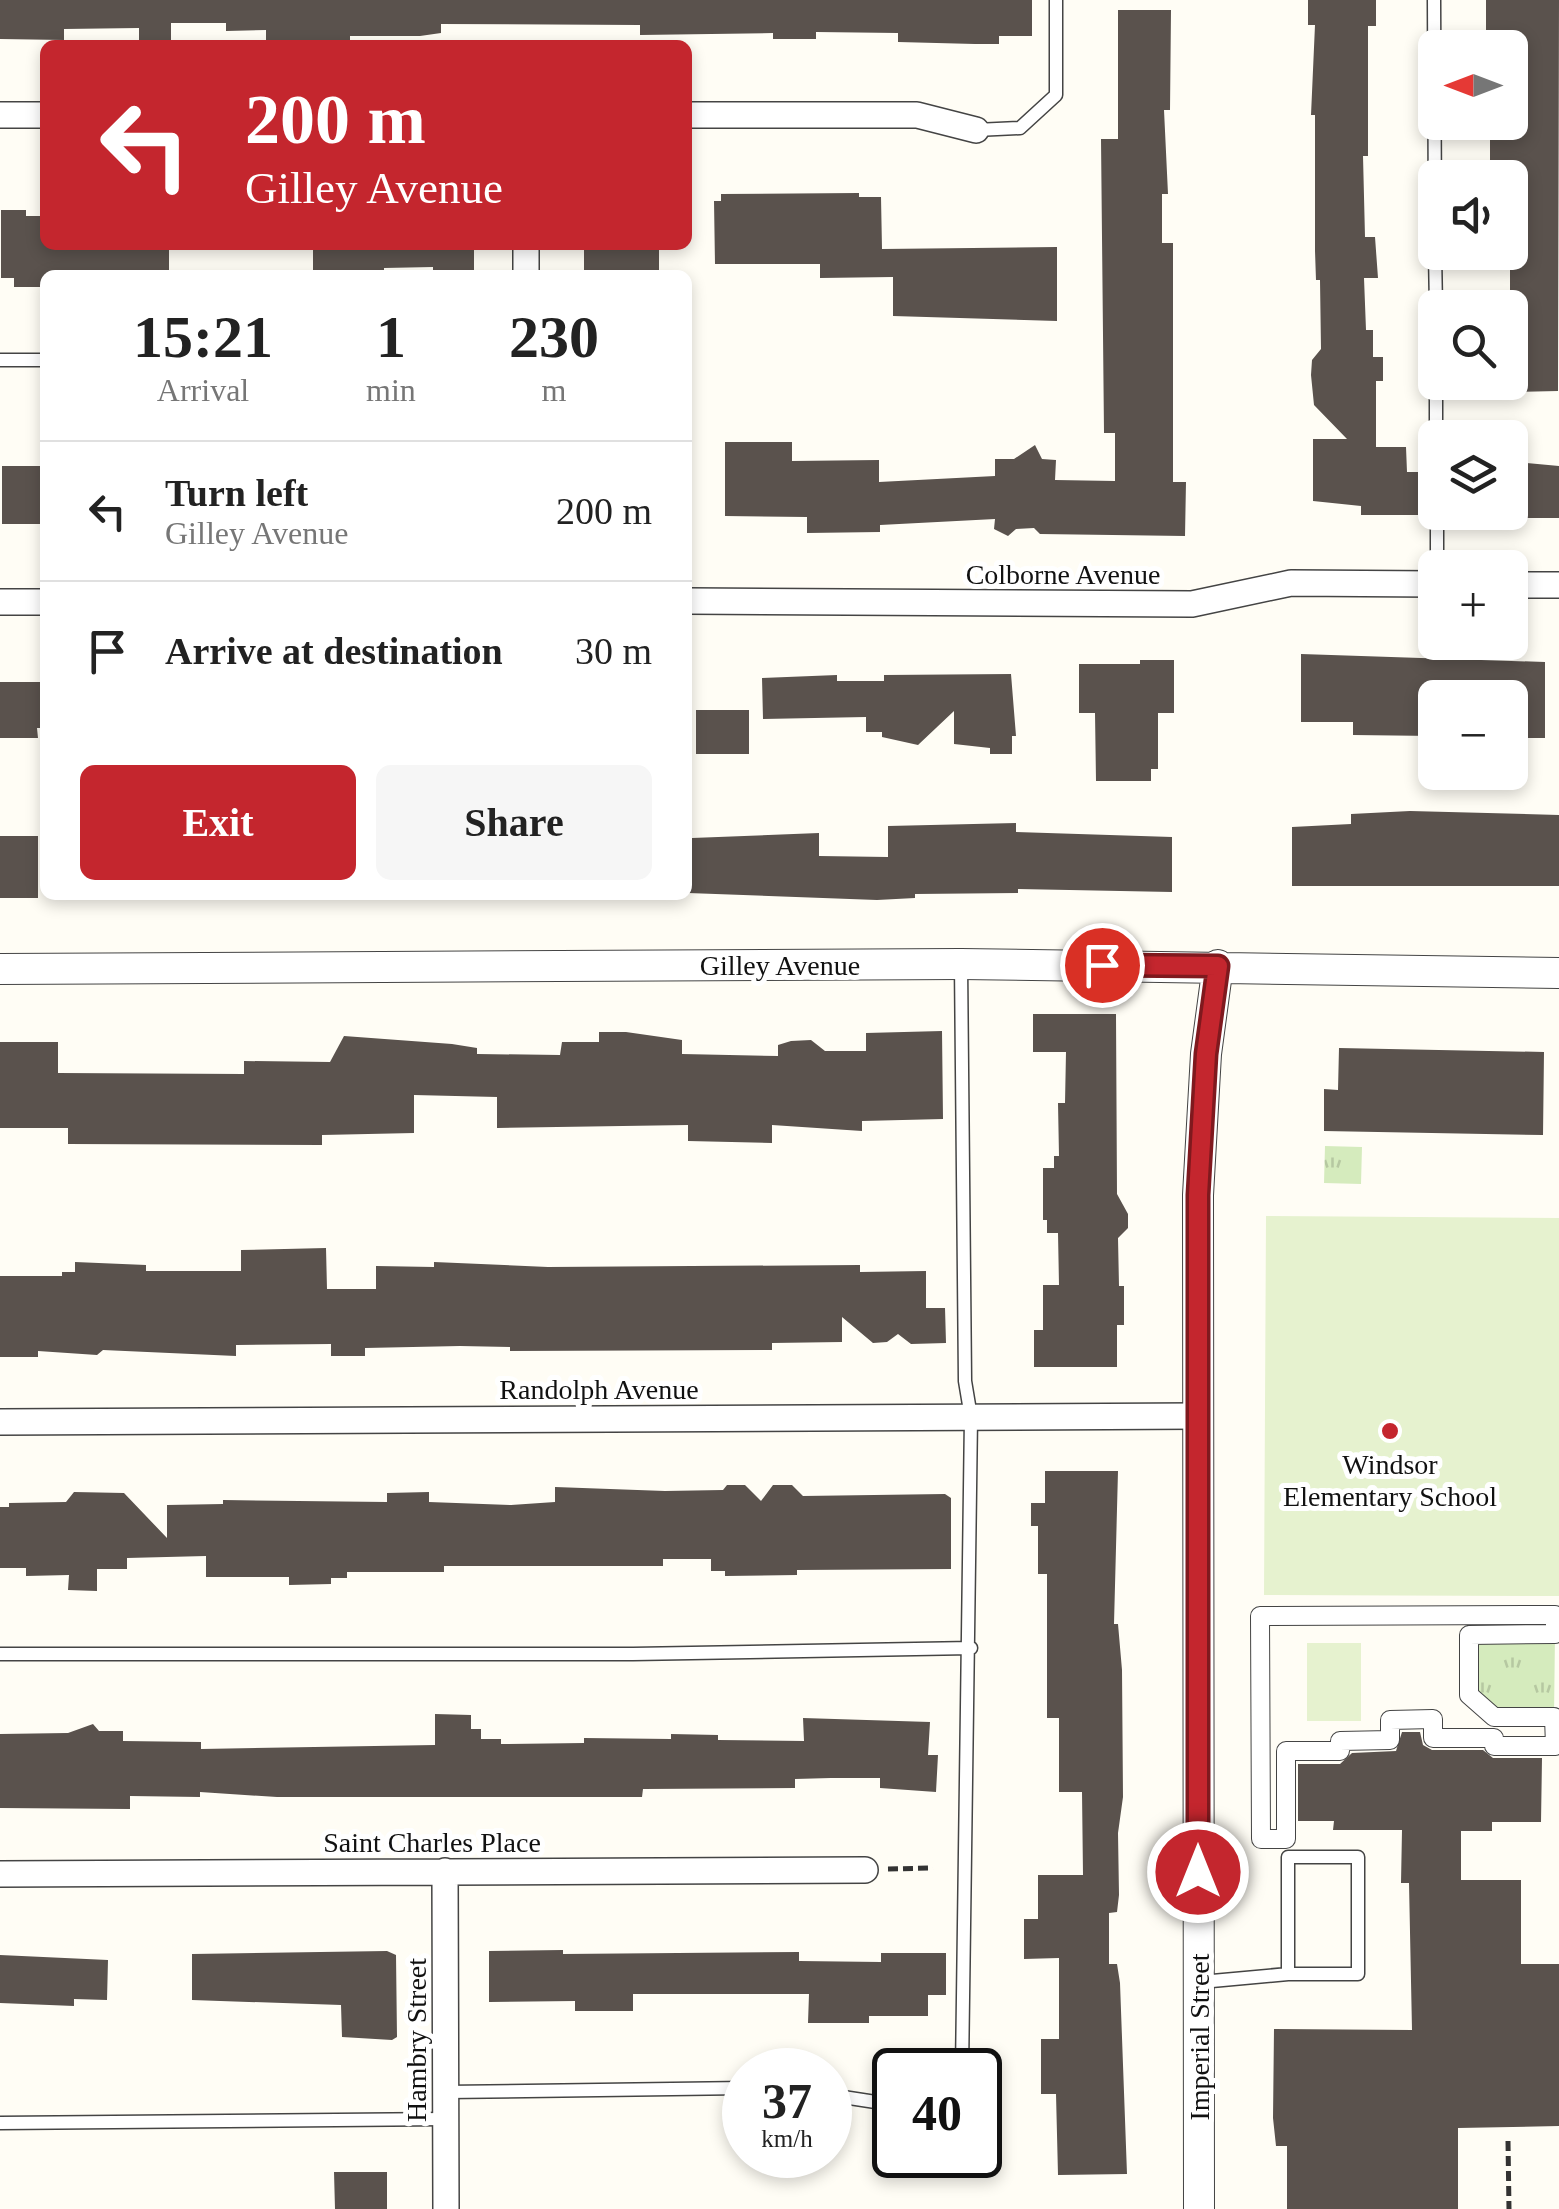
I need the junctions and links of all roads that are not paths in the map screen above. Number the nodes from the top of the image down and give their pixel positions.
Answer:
1 (1056, 0) edge
2 (1434, 0) edge
3 (0, 115) edge
4 (40, 115) edge
5 (692, 115) edge
6 (976, 130) joint
7 (1435, 160) edge
8 (0, 360) edge
9 (40, 360) edge
10 (1418, 584) edge
11 (1528, 584) edge
12 (1559, 585) edge
13 (692, 601) edge
14 (0, 602) edge
15 (40, 602) edge
16 (961, 964) junction
17 (1218, 966) junction
18 (0, 969) edge
19 (1559, 973) edge
20 (1197, 1416) junction
21 (971, 1418) junction
22 (0, 1422) edge
23 (1260, 1616) joint
24 (971, 1648) junction
25 (0, 1654) edge
26 (865, 1870) dead end
27 (444, 1872) junction
28 (0, 1874) edge
29 (1288, 1974) junction
30 (1199, 1982) junction
31 (962, 2048) edge
32 (722, 2088) edge
33 (446, 2092) junction
34 (446, 2119) junction
35 (0, 2123) edge
36 (446, 2209) edge
37 (1199, 2209) edge

1 - 6 lane
2 - 7 lane
3 - 4 street
5 - 6 street
8 - 9 lane
10 - 13 street, Colborne Avenue
11 - 12 street
14 - 15 street
16 - 17 street, Gilley Avenue
16 - 18 street, Gilley Avenue
16 - 21 lane
17 - 19 street, Gilley Avenue
17 - 20 street, Imperial Street
20 - 21 street, Randolph Avenue
20 - 30 street, Imperial Street
21 - 22 street, Randolph Avenue
21 - 24 lane
23 - 23 street
24 - 25 lane
24 - 31 lane
26 - 27 street, Saint Charles Place
27 - 28 street, Saint Charles Place
27 - 33 street, Hambry Street
29 - 29 lane
29 - 30 lane
30 - 37 street, Imperial Street
32 - 33 lane
33 - 34 street, Hambry Street
34 - 35 lane
34 - 36 street, Hambry Street

